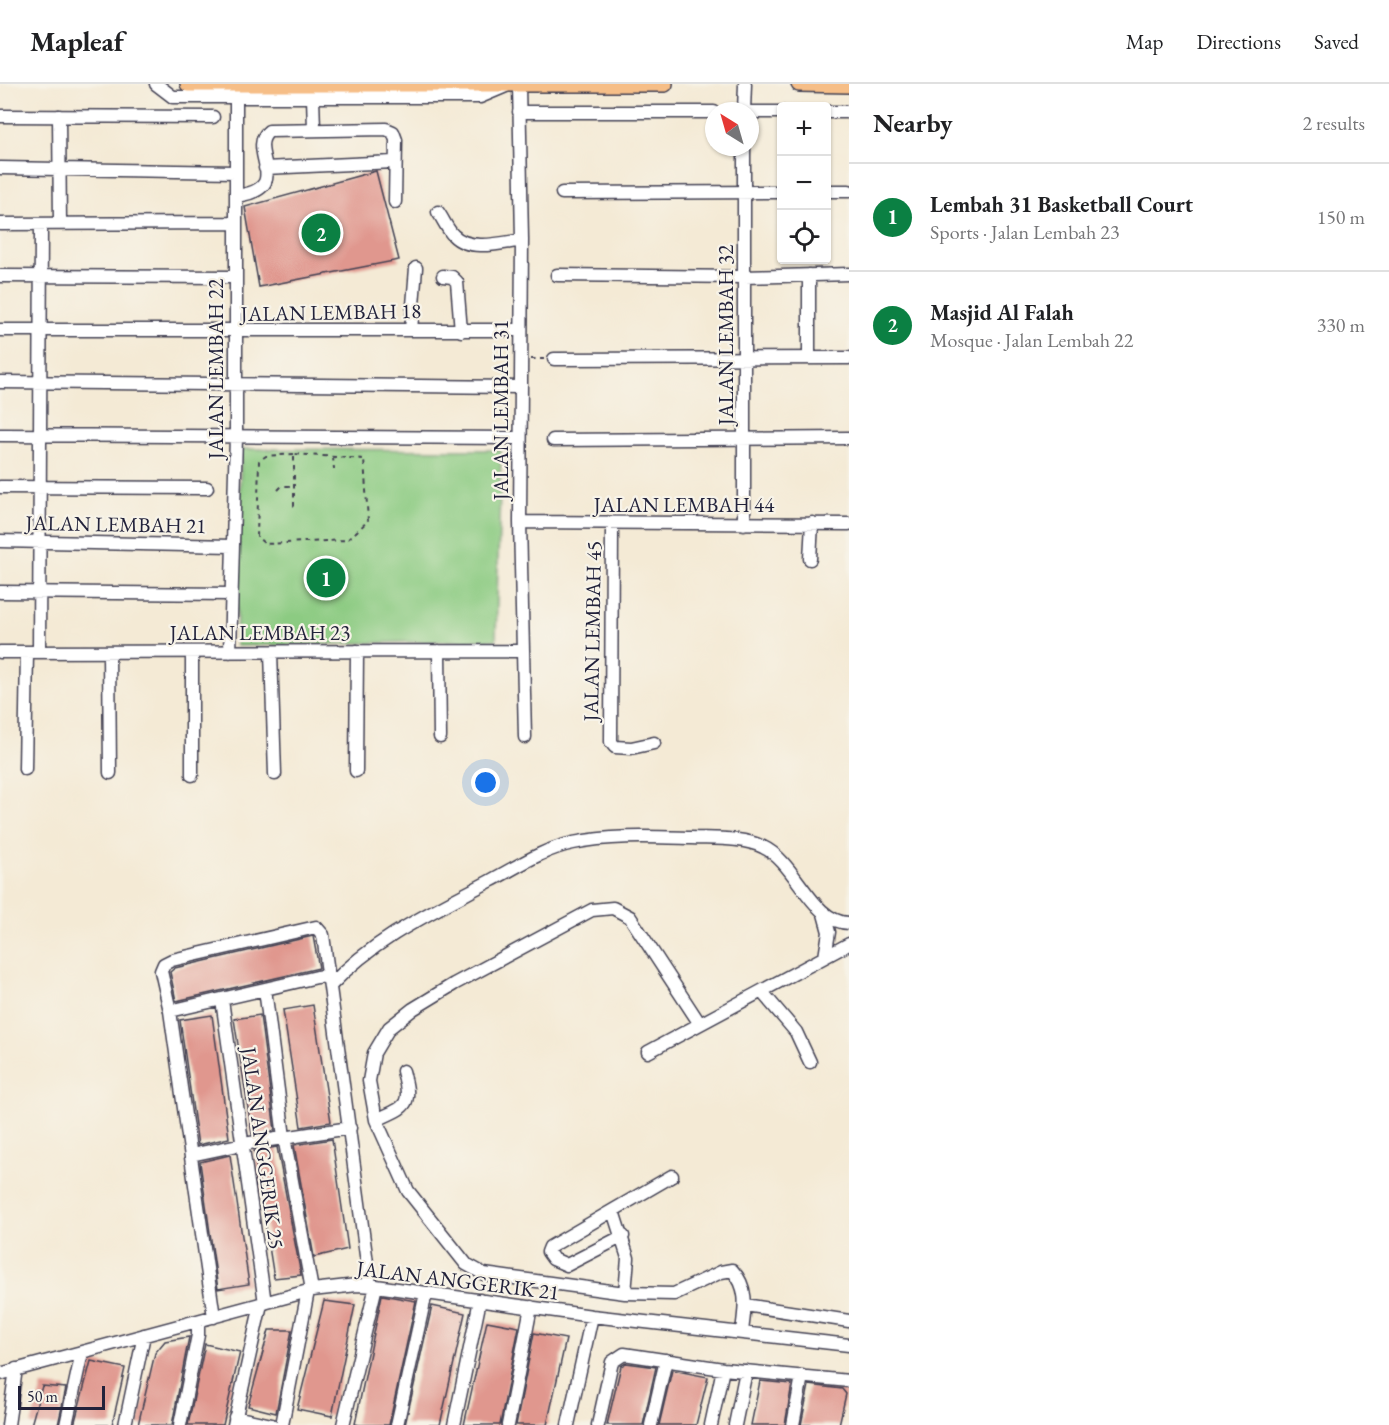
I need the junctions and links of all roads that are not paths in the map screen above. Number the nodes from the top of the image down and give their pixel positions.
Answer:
1 (156, 84) edge
2 (188, 84) edge
3 (665, 84) edge
4 (745, 84) edge
5 (799, 84) edge
6 (515, 85) edge
7 (849, 85) edge
8 (235, 92) edge
9 (313, 97) junction
10 (744, 102) edge
11 (519, 112) junction
12 (705, 112) edge
13 (759, 112) edge
14 (777, 112) edge
15 (831, 112) edge
16 (849, 112) edge
17 (0, 116) edge
18 (59, 116) junction
19 (213, 117) dead end
20 (314, 129) junction
21 (744, 156) edge
22 (394, 162) junction
23 (0, 168) edge
24 (265, 168) junction
25 (60, 169) junction
26 (235, 172) junction
27 (831, 191) edge
28 (849, 191) edge
29 (744, 192) junction
30 (777, 192) edge
31 (562, 193) dead end
32 (236, 196) junction
33 (395, 202) dead end
34 (438, 212) dead end
35 (235, 223) junction
36 (0, 224) edge
37 (41, 224) junction
38 (60, 224) junction
39 (522, 240) junction
40 (416, 268) dead end
41 (849, 274) edge
42 (556, 275) dead end
43 (809, 275) junction
44 (0, 276) edge
45 (42, 276) junction
46 (443, 276) dead end
47 (235, 277) junction
48 (744, 277) junction
49 (0, 330) edge
50 (42, 330) junction
51 (411, 330) junction
52 (519, 330) junction
53 (461, 331) junction
54 (235, 332) junction
55 (809, 358) junction
56 (849, 358) edge
57 (554, 359) road end
58 (744, 359) junction
59 (0, 382) edge
60 (40, 382) junction
61 (236, 386) junction
62 (520, 387) junction
63 (0, 435) edge
64 (39, 435) junction
65 (236, 436) junction
66 (520, 438) junction
67 (744, 438) junction
68 (849, 438) edge
69 (553, 440) dead end
70 (0, 487) edge
71 (39, 488) junction
72 (207, 488) dead end
73 (520, 522) junction
74 (812, 523) junction
75 (744, 524) junction
76 (849, 524) edge
77 (612, 525) junction
78 (0, 541) edge
79 (39, 542) junction
80 (232, 546) junction
81 (810, 558) dead end
82 (0, 592) edge
83 (39, 592) junction
84 (231, 594) junction
85 (357, 651) junction
86 (439, 651) junction
87 (521, 651) junction
88 (0, 652) edge
89 (33, 652) junction
90 (109, 652) junction
91 (192, 652) junction
92 (230, 652) junction
93 (271, 652) junction
94 (440, 737) dead end
95 (525, 737) dead end
96 (654, 743) dead end
97 (25, 769) dead end
98 (356, 771) dead end
99 (110, 773) dead end
100 (275, 774) dead end
101 (192, 775) dead end
102 (824, 914) junction
103 (849, 923) edge
104 (849, 944) edge
105 (825, 957) junction
106 (330, 983) junction
107 (265, 989) junction
108 (762, 992) junction
109 (222, 1000) junction
110 (170, 1011) junction
111 (700, 1024) junction
112 (648, 1052) dead end
113 (810, 1062) dead end
114 (403, 1071) dead end
115 (376, 1120) junction
116 (350, 1128) junction
117 (284, 1137) junction
118 (243, 1144) junction
119 (191, 1155) junction
120 (672, 1176) dead end
121 (613, 1211) junction
122 (623, 1236) junction
123 (373, 1285) junction
124 (310, 1291) junction
125 (426, 1293) junction
126 (625, 1293) junction
127 (480, 1300) junction
128 (263, 1303) junction
129 (745, 1305) junction
130 (531, 1307) junction
131 (592, 1316) junction
132 (214, 1317) junction
133 (198, 1321) junction
134 (849, 1321) edge
135 (742, 1331) junction
136 (144, 1335) junction
137 (849, 1345) edge
138 (82, 1352) junction
139 (666, 1360) junction
140 (16, 1369) junction
141 (723, 1369) junction
142 (746, 1371) junction
143 (0, 1374) edge
144 (802, 1376) junction
145 (849, 1381) edge
146 (235, 1421) edge
147 (8, 1425) edge
148 (66, 1425) edge
149 (125, 1425) edge
150 (180, 1425) edge
151 (272, 1425) edge
152 (282, 1425) edge
153 (343, 1425) edge
154 (397, 1425) edge
155 (454, 1425) edge
156 (508, 1425) edge
157 (568, 1425) edge
158 (598, 1425) edge
159 (651, 1425) edge
160 (711, 1425) edge
161 (735, 1425) edge
162 (793, 1425) edge

1 - 8 street
2 - 8 main road
3 - 6 main road
4 - 10 street
5 - 7 main road
6 - 8 main road
6 - 9 street
6 - 11 street, JALAN LEMBAH 31
8 - 9 street
8 - 26 street, JALAN LEMBAH 22
9 - 20 street
11 - 12 street
11 - 39 street, JALAN LEMBAH 31
13 - 14 street
15 - 16 street
17 - 18 street
18 - 19 street
18 - 25 street
20 - 22 street
20 - 24 street
21 - 29 street, JALAN LEMBAH 32
22 - 24 street
22 - 33 street
23 - 25 street
24 - 32 street
25 - 26 street
25 - 38 street
26 - 32 street, JALAN LEMBAH 22
27 - 28 street
29 - 30 street
29 - 31 street
29 - 48 street, JALAN LEMBAH 32
32 - 35 street, JALAN LEMBAH 22
34 - 39 street
35 - 38 street
35 - 47 street, JALAN LEMBAH 22
36 - 37 street
37 - 38 street
37 - 45 street
39 - 52 street, JALAN LEMBAH 31
40 - 51 street
41 - 43 street
42 - 48 street
43 - 48 street
43 - 55 street
44 - 45 street
45 - 47 street
45 - 50 street
46 - 53 street
47 - 54 street, JALAN LEMBAH 22
48 - 58 street, JALAN LEMBAH 32
49 - 50 street, JALAN LEMBAH 18
50 - 54 street, JALAN LEMBAH 18
50 - 60 street
51 - 53 street, JALAN LEMBAH 18
51 - 54 street, JALAN LEMBAH 18
52 - 53 street, JALAN LEMBAH 18
52 - 62 street, JALAN LEMBAH 31
54 - 61 street, JALAN LEMBAH 22
55 - 56 street
55 - 58 street
57 - 58 street
58 - 67 street, JALAN LEMBAH 32
59 - 60 street
60 - 61 street
60 - 64 street
61 - 62 street
61 - 65 street, JALAN LEMBAH 22
62 - 66 street, JALAN LEMBAH 31
63 - 64 street
64 - 65 street
64 - 71 street
65 - 66 street
65 - 80 street, JALAN LEMBAH 22
66 - 73 street, JALAN LEMBAH 31
67 - 68 street
67 - 69 street
67 - 75 street, JALAN LEMBAH 32
70 - 71 street
71 - 72 street
71 - 79 street
73 - 77 street, JALAN LEMBAH 44
73 - 87 street, JALAN LEMBAH 31
74 - 75 street, JALAN LEMBAH 44
74 - 76 street, JALAN LEMBAH 44
74 - 81 street
75 - 77 street, JALAN LEMBAH 44
77 - 96 street, JALAN LEMBAH 45
78 - 79 street, JALAN LEMBAH 21
79 - 80 street, JALAN LEMBAH 21
79 - 83 street
80 - 84 street, JALAN LEMBAH 22
82 - 83 street
83 - 84 street
83 - 89 street
84 - 92 street, JALAN LEMBAH 22
85 - 86 street, JALAN LEMBAH 23
85 - 93 street, JALAN LEMBAH 23
85 - 98 street
86 - 87 street, JALAN LEMBAH 23
86 - 94 street
87 - 95 street, JALAN LEMBAH 31
88 - 89 street, JALAN LEMBAH 23
89 - 90 street, JALAN LEMBAH 23
89 - 97 street
90 - 91 street, JALAN LEMBAH 23
90 - 99 street
91 - 92 street, JALAN LEMBAH 23
91 - 101 street
92 - 93 street, JALAN LEMBAH 23
93 - 100 street
102 - 103 street
102 - 105 street
102 - 106 street
104 - 105 street
105 - 108 street
106 - 107 street
106 - 110 street
106 - 116 street
107 - 109 street
107 - 117 street
108 - 111 street
108 - 113 street
109 - 110 street
109 - 118 street, JALAN ANGGERIK 25
110 - 119 street
111 - 112 street
111 - 115 street
114 - 115 street
115 - 126 street
116 - 117 street
116 - 123 street
117 - 118 street
117 - 124 street
118 - 119 street
118 - 128 street, JALAN ANGGERIK 25
119 - 132 street
120 - 121 street
121 - 122 street
121 - 122 street
122 - 126 street
123 - 124 street, JALAN ANGGERIK 21
123 - 125 street, JALAN ANGGERIK 21
123 - 153 street
124 - 128 street, JALAN ANGGERIK 21
124 - 152 street
125 - 127 street, JALAN ANGGERIK 21
125 - 154 street
126 - 129 street
127 - 130 street, JALAN ANGGERIK 21
127 - 155 street
128 - 132 street, JALAN ANGGERIK 21
128 - 146 street
129 - 134 street
129 - 135 street
130 - 131 street, JALAN ANGGERIK 21
130 - 156 street
131 - 135 street, JALAN ANGGERIK 21
131 - 157 street
132 - 133 street, JALAN ANGGERIK 21
133 - 136 street, JALAN ANGGERIK 21
133 - 150 street
135 - 137 street, JALAN ANGGERIK 21
136 - 138 street, JALAN ANGGERIK 21
136 - 149 street
138 - 140 street, JALAN ANGGERIK 21
138 - 148 street
139 - 141 street
139 - 158 street
139 - 159 street
140 - 143 street, JALAN ANGGERIK 21
140 - 147 street
141 - 142 street
141 - 160 street
142 - 144 street
142 - 161 street
144 - 145 street
144 - 162 street
146 - 151 street

